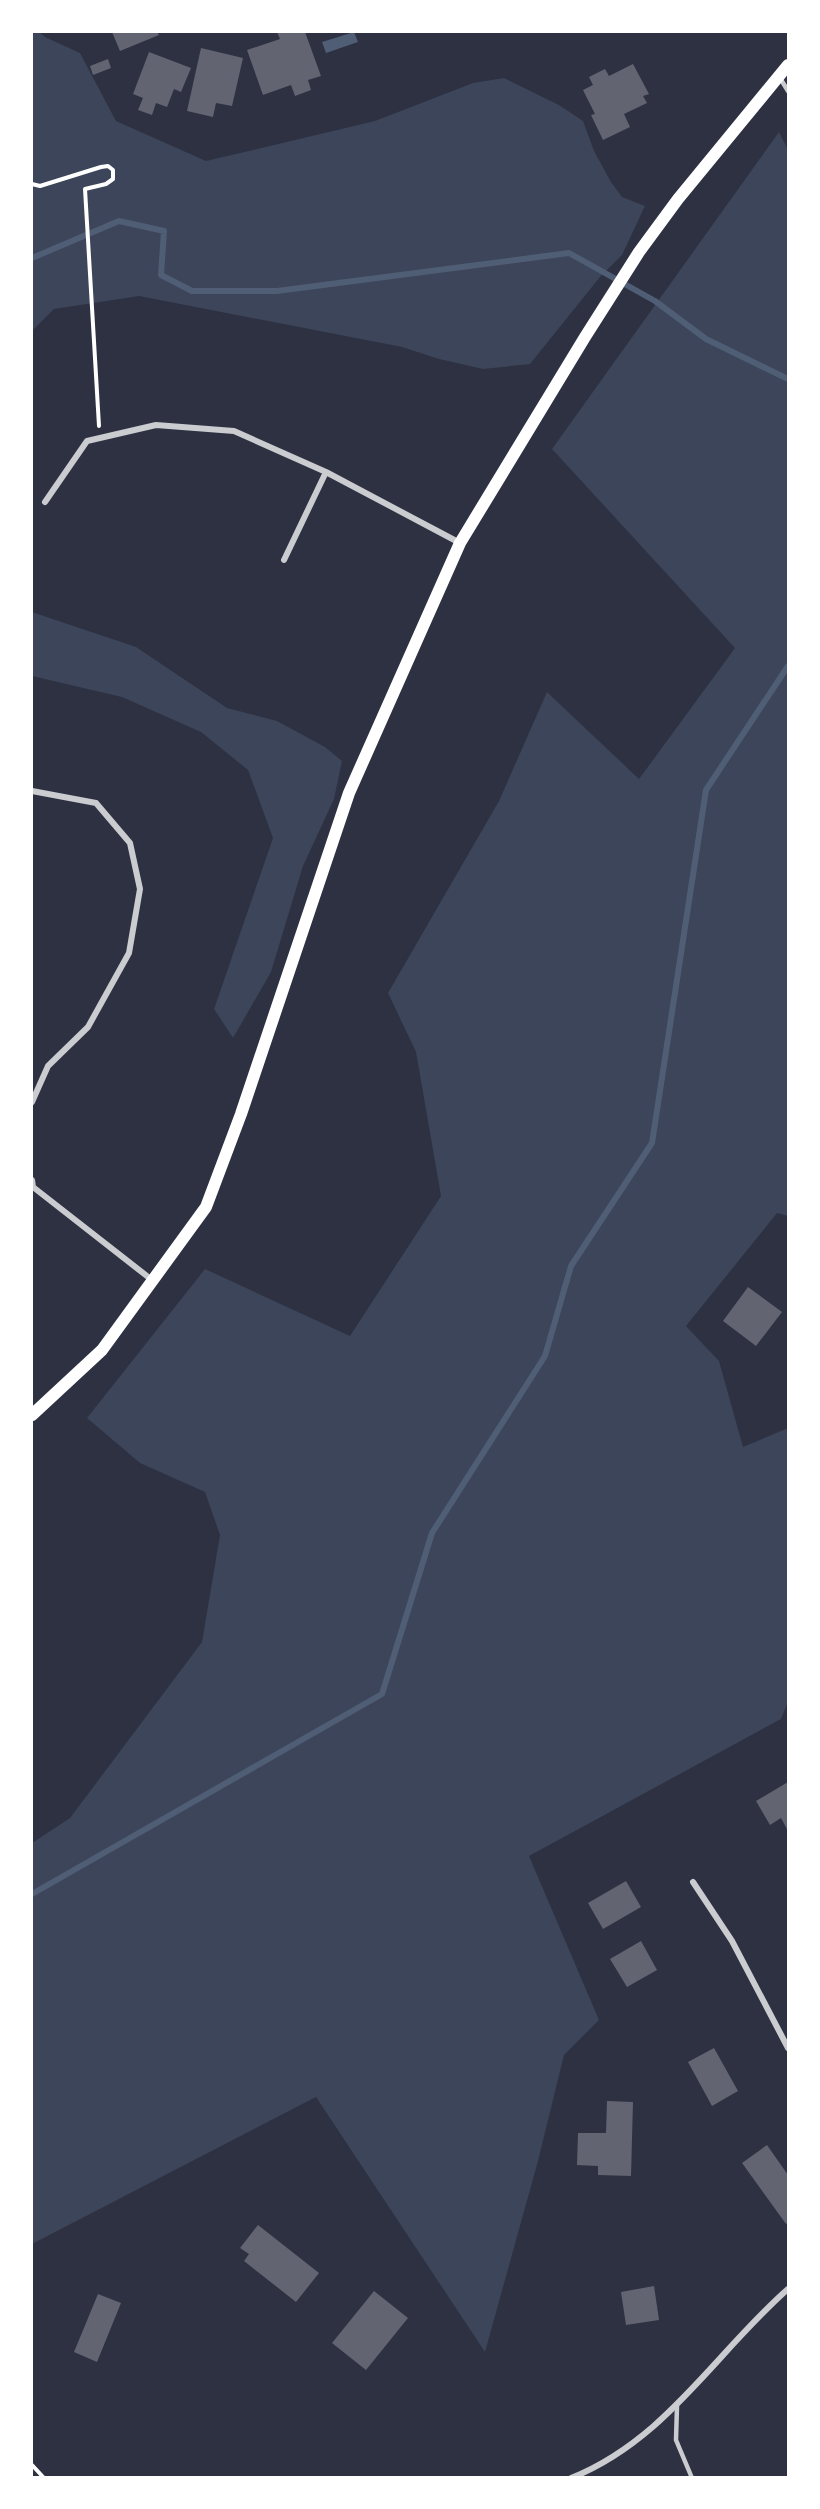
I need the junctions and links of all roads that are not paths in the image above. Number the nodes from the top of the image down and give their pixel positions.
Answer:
1 (789, 65) edge
2 (779, 76) junction
3 (789, 91) edge
4 (327, 472) junction
5 (45, 502) dead end
6 (460, 543) junction
7 (284, 560) dead end
8 (32, 791) edge
9 (32, 1102) edge
10 (32, 1180) edge
11 (152, 1280) junction
12 (32, 1416) edge
13 (693, 1882) dead end
14 (789, 2048) edge
15 (789, 2289) edge
16 (677, 2406) junction
17 (571, 2478) edge
18 (692, 2478) edge

1 - 2 main road
2 - 3 lane
2 - 6 main road
4 - 5 street
4 - 6 street
4 - 7 street
6 - 11 main road
8 - 9 street
10 - 11 street
11 - 12 main road
13 - 14 street
15 - 16 street
16 - 17 street
16 - 18 lane

